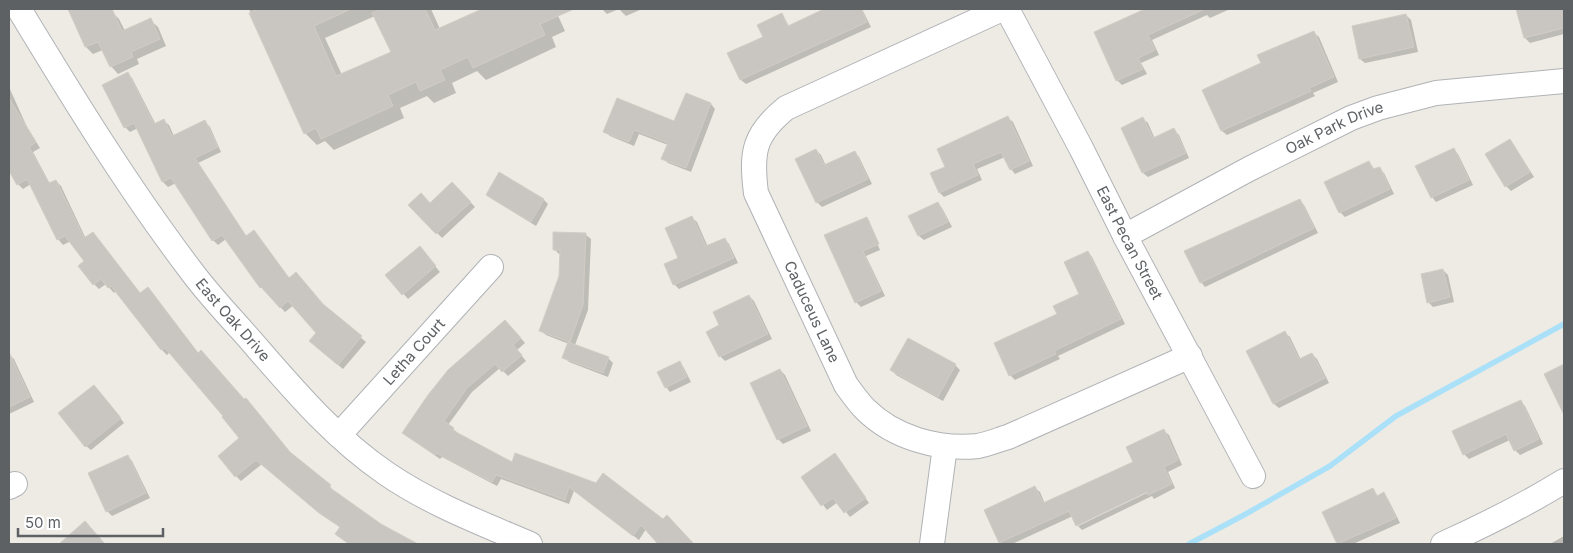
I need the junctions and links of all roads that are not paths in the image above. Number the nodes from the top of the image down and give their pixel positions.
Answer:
1 (19, 9) edge
2 (1002, 9) edge
3 (1008, 9) edge
4 (1564, 81) edge
5 (1125, 236) junction
6 (491, 266) dead end
7 (1190, 356) junction
8 (338, 435) junction
9 (945, 446) junction
10 (1253, 476) dead end
11 (1564, 481) edge
12 (530, 544) edge
13 (932, 544) edge
14 (1443, 544) edge

1 - 8 street, East Oak Drive
2 - 9 street, Caduceus Lane
3 - 5 street, East Pecan Street
4 - 5 street, Oak Park Drive
5 - 7 street, East Pecan Street
6 - 8 street, Letha Court
7 - 9 street, Caduceus Lane
7 - 10 street, East Pecan Street
8 - 12 street, East Oak Drive
9 - 13 street
11 - 14 street

